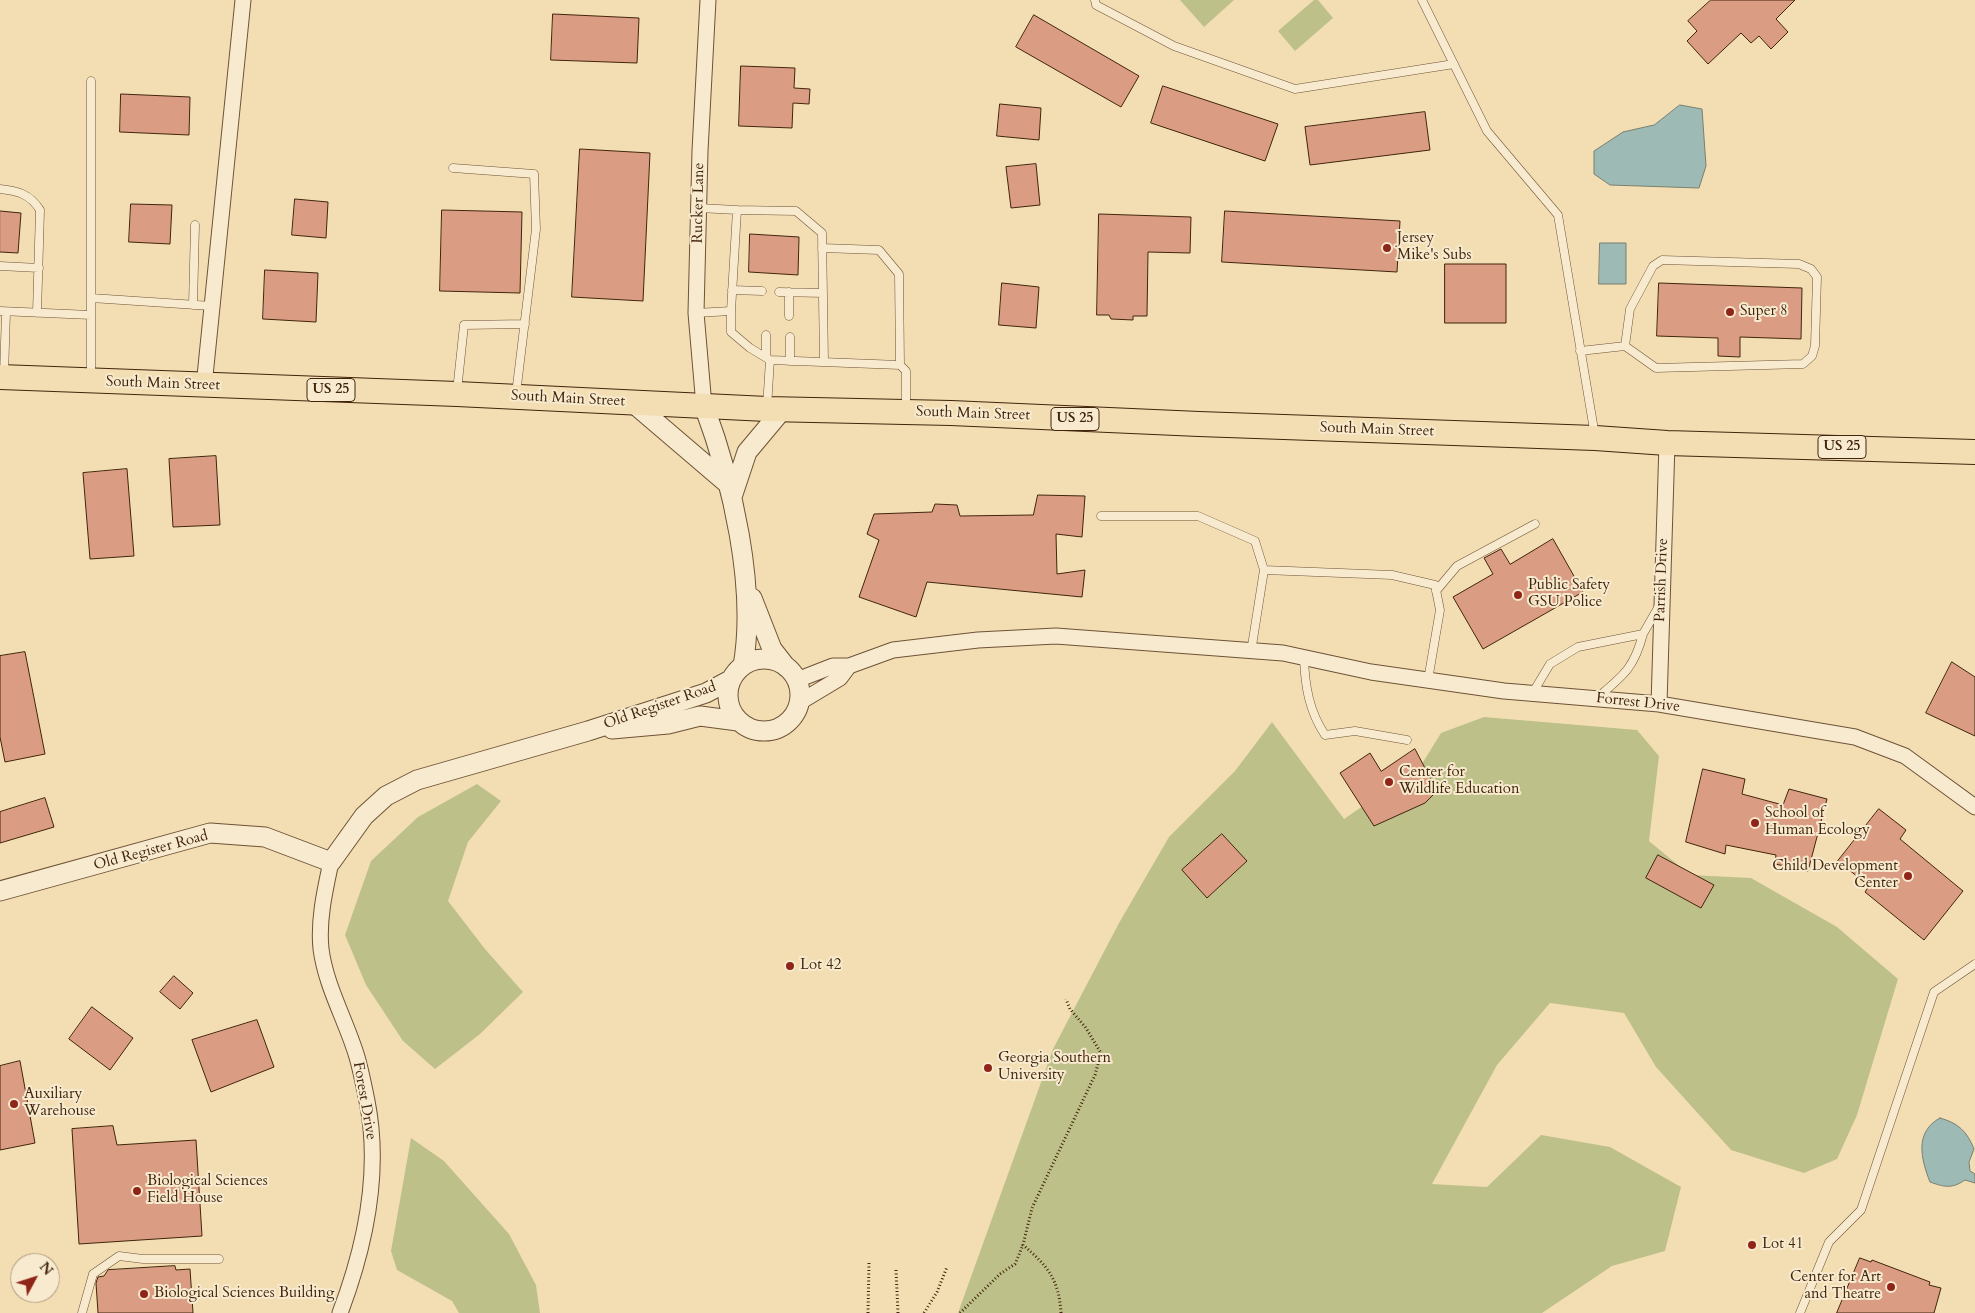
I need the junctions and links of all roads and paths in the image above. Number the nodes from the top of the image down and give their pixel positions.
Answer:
1 (243, 0) edge
2 (708, 0) edge
3 (1095, 0) edge
4 (1422, 0) edge
5 (1454, 64) junction
6 (91, 81) dead end
7 (453, 168) dead end
8 (0, 189) edge
9 (699, 208) junction
10 (736, 210) junction
11 (195, 225) dead end
12 (822, 248) junction
13 (0, 266) edge
14 (38, 268) junction
15 (732, 290) junction
16 (762, 291) dead end
17 (780, 292) dead end
18 (789, 292) junction
19 (823, 294) junction
20 (91, 298) junction
21 (193, 305) junction
22 (212, 306) junction
23 (3, 311) edge
24 (731, 311) junction
25 (37, 313) junction
26 (696, 313) junction
27 (91, 315) junction
28 (789, 316) dead end
29 (525, 324) junction
30 (766, 335) dead end
31 (790, 336) dead end
32 (1625, 346) junction
33 (1580, 351) junction
34 (768, 358) junction
35 (790, 360) junction
36 (824, 362) junction
37 (900, 365) junction
38 (2, 377) edge
39 (91, 381) junction
40 (204, 386) junction
41 (457, 394) junction
42 (515, 396) junction
43 (632, 402) junction
44 (704, 406) junction
45 (775, 409) junction
46 (906, 412) junction
47 (1595, 438) junction
48 (1667, 450) junction
49 (1975, 452) edge
50 (730, 492) junction
51 (1101, 516) dead end
52 (1535, 524) dead end
53 (1264, 570) junction
54 (748, 587) junction
55 (1436, 591) junction
56 (1662, 602) junction
57 (1643, 634) junction
58 (1251, 652) junction
59 (1304, 658) junction
60 (849, 666) junction
61 (738, 673) junction
62 (792, 674) junction
63 (1428, 680) junction
64 (1532, 694) junction
65 (1597, 699) junction
66 (800, 702) junction
67 (1659, 704) junction
68 (738, 721) junction
69 (588, 731) junction
70 (1407, 740) dead end
71 (1975, 807) edge
72 (331, 862) junction
73 (0, 892) edge
74 (1975, 964) edge
75 (1066, 999) dead end
76 (1023, 1245) junction
77 (219, 1260) dead end
78 (869, 1262) dead end
79 (947, 1267) dead end
80 (896, 1270) dead end
81 (927, 1308) junction
82 (82, 1313) edge
83 (340, 1313) edge
84 (868, 1313) edge
85 (898, 1313) edge
86 (924, 1313) edge
87 (932, 1313) edge
88 (960, 1313) edge
89 (1061, 1313) edge
90 (1800, 1313) edge

1 - 22 street
2 - 9 street, Rucker Lane
3 - 5 lane
4 - 5 lane
5 - 33 lane
6 - 20 lane
7 - 29 lane
8 - 14 lane
9 - 10 lane
9 - 26 street, Rucker Lane
10 - 12 lane
10 - 15 lane
11 - 21 lane
12 - 19 lane
12 - 37 lane
13 - 14 lane
14 - 25 lane
15 - 16 lane
15 - 24 lane
17 - 18 lane
18 - 19 lane
18 - 28 lane
19 - 36 lane
20 - 21 lane
20 - 27 lane
21 - 22 lane
22 - 40 street
23 - 25 lane
23 - 38 lane
24 - 26 lane
24 - 34 lane
25 - 27 lane
26 - 44 street, Rucker Lane
27 - 39 lane
29 - 41 lane
29 - 42 lane
30 - 34 lane
31 - 35 lane
32 - 32 lane
32 - 33 lane
33 - 47 lane
34 - 35 lane
34 - 45 lane
35 - 36 lane
36 - 37 lane
37 - 46 lane
38 - 39 main road, South Main Street / US 25
39 - 40 main road, South Main Street / US 25
40 - 41 main road, South Main Street / US 25
41 - 42 main road, South Main Street / US 25
42 - 43 main road, South Main Street / US 25
43 - 44 main road, South Main Street / US 25
43 - 50 street
44 - 45 main road, South Main Street / US 25
44 - 50 street, Old Register Road
45 - 46 main road, South Main Street / US 25
45 - 50 street, Old Register Road
46 - 47 main road, South Main Street / US 25
47 - 48 main road, South Main Street / US 25
48 - 49 main road, South Main Street / US 25
48 - 56 street, Parrish Drive
50 - 54 street, Old Register Road
51 - 53 lane
52 - 55 lane
53 - 55 lane
53 - 58 lane
54 - 61 street, Old Register Road
54 - 62 street, Old Register Road
55 - 63 lane
56 - 57 lane
56 - 67 street, Parrish Drive
57 - 64 lane
57 - 65 lane
58 - 59 street, Forrest Drive
58 - 60 street, Forrest Drive
59 - 63 street, Forrest Drive
59 - 70 lane
60 - 62 street
60 - 66 street
61 - 62 street, Old Register Road
61 - 68 street, Old Register Road
61 - 69 street, Old Register Road
62 - 66 street, Old Register Road
63 - 64 street, Forrest Drive
64 - 65 street, Forrest Drive
65 - 67 street, Forrest Drive
66 - 68 street, Old Register Road
67 - 71 street, Forrest Drive
68 - 69 street, Old Register Road
69 - 72 street, Old Register Road
72 - 73 street, Old Register Road
72 - 83 street, Forest Drive
74 - 90 lane
75 - 76 path
76 - 88 path
76 - 89 path
77 - 82 lane
78 - 84 path
79 - 81 path
80 - 85 path
81 - 86 path
81 - 87 path

